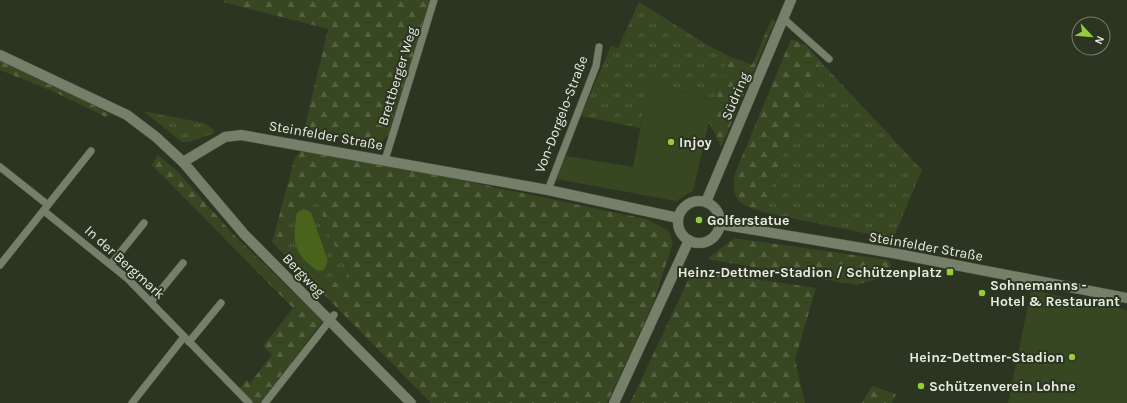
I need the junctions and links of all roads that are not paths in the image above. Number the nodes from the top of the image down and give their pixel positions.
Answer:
1 (434, 0) edge
2 (790, 0) edge
3 (783, 18) junction
4 (599, 47) dead end
5 (0, 55) edge
6 (828, 59) dead end
7 (91, 151) dead end
8 (386, 160) junction
9 (183, 162) junction
10 (0, 168) edge
11 (548, 190) junction
12 (706, 202) junction
13 (46, 208) junction
14 (678, 218) junction
15 (144, 223) dead end
16 (719, 224) junction
17 (689, 240) junction
18 (111, 264) junction
19 (184, 264) dead end
20 (0, 265) edge
21 (1127, 298) edge
22 (151, 302) junction
23 (221, 302) dead end
24 (331, 317) junction
25 (187, 339) junction
26 (132, 403) edge
27 (249, 403) edge
28 (265, 403) edge
29 (411, 403) edge
30 (614, 403) edge

1 - 8 street, Brettberger Weg
2 - 3 main road, Südring
3 - 6 street
3 - 12 main road, Südring
4 - 11 street, Von-Dorgelo-Straße
5 - 9 main road
7 - 13 street
8 - 9 main road, Steinfelder Straße
8 - 11 main road, Steinfelder Straße
9 - 24 main road, Bergweg
10 - 13 street, In der Bergmark
11 - 14 main road, Steinfelder Straße
12 - 14 main road
12 - 16 main road
13 - 18 street, In der Bergmark
13 - 20 street
14 - 17 main road
15 - 18 street
16 - 17 main road
16 - 21 main road, Steinfelder Straße
17 - 30 main road
18 - 22 street, In der Bergmark
19 - 22 street
22 - 25 street, In der Bergmark
23 - 25 street
24 - 28 street
24 - 29 main road, Bergweg
25 - 26 street
25 - 27 street, In der Bergmark

